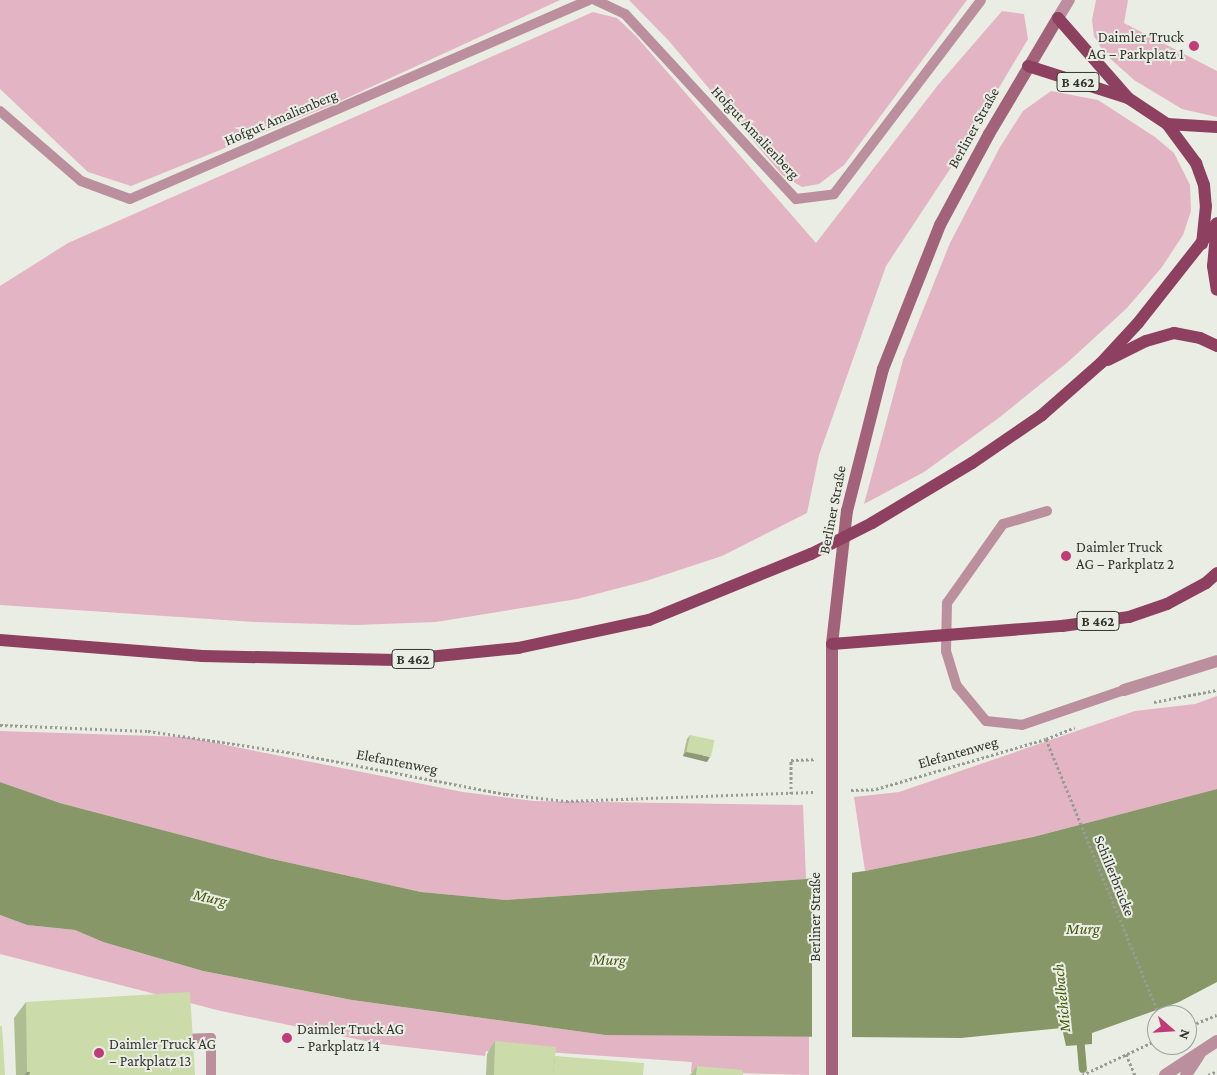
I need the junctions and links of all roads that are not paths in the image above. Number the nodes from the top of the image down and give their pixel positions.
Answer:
1 (589, 0) edge
2 (595, 0) edge
3 (980, 0) edge
4 (1069, 0) edge
5 (1058, 18) junction
6 (1028, 66) junction
7 (1128, 98) junction
8 (0, 111) edge
9 (1167, 124) junction
10 (1217, 127) edge
11 (1217, 224) edge
12 (1202, 244) junction
13 (1217, 290) edge
14 (1217, 346) edge
15 (1101, 363) junction
16 (1047, 511) dead end
17 (1217, 573) edge
18 (0, 640) edge
19 (832, 644) junction
20 (1217, 661) edge
21 (1124, 690) joint
22 (180, 1039) edge
23 (1217, 1042) edge
24 (1203, 1048) junction
25 (211, 1075) edge
26 (832, 1075) edge
27 (1164, 1075) edge
28 (1186, 1075) edge

1 - 8 lane, Hofgut Amalienberg
2 - 3 lane, Hofgut Amalienberg
4 - 5 street, Berliner Straße
5 - 6 main road, Berliner Straße
5 - 7 main road, B 462
6 - 7 main road, B 462
6 - 19 main road, Berliner Straße
7 - 9 main road, B 462
9 - 10 main road
9 - 12 main road, B 462
11 - 12 main road, B 462
11 - 13 main road, B 462
12 - 15 main road, B 462
14 - 15 main road, B 462
15 - 18 main road, B 462
16 - 21 lane
17 - 19 main road, B 462
19 - 26 main road, Berliner Straße
20 - 21 street
22 - 25 lane
23 - 24 street
24 - 27 street
24 - 28 street

